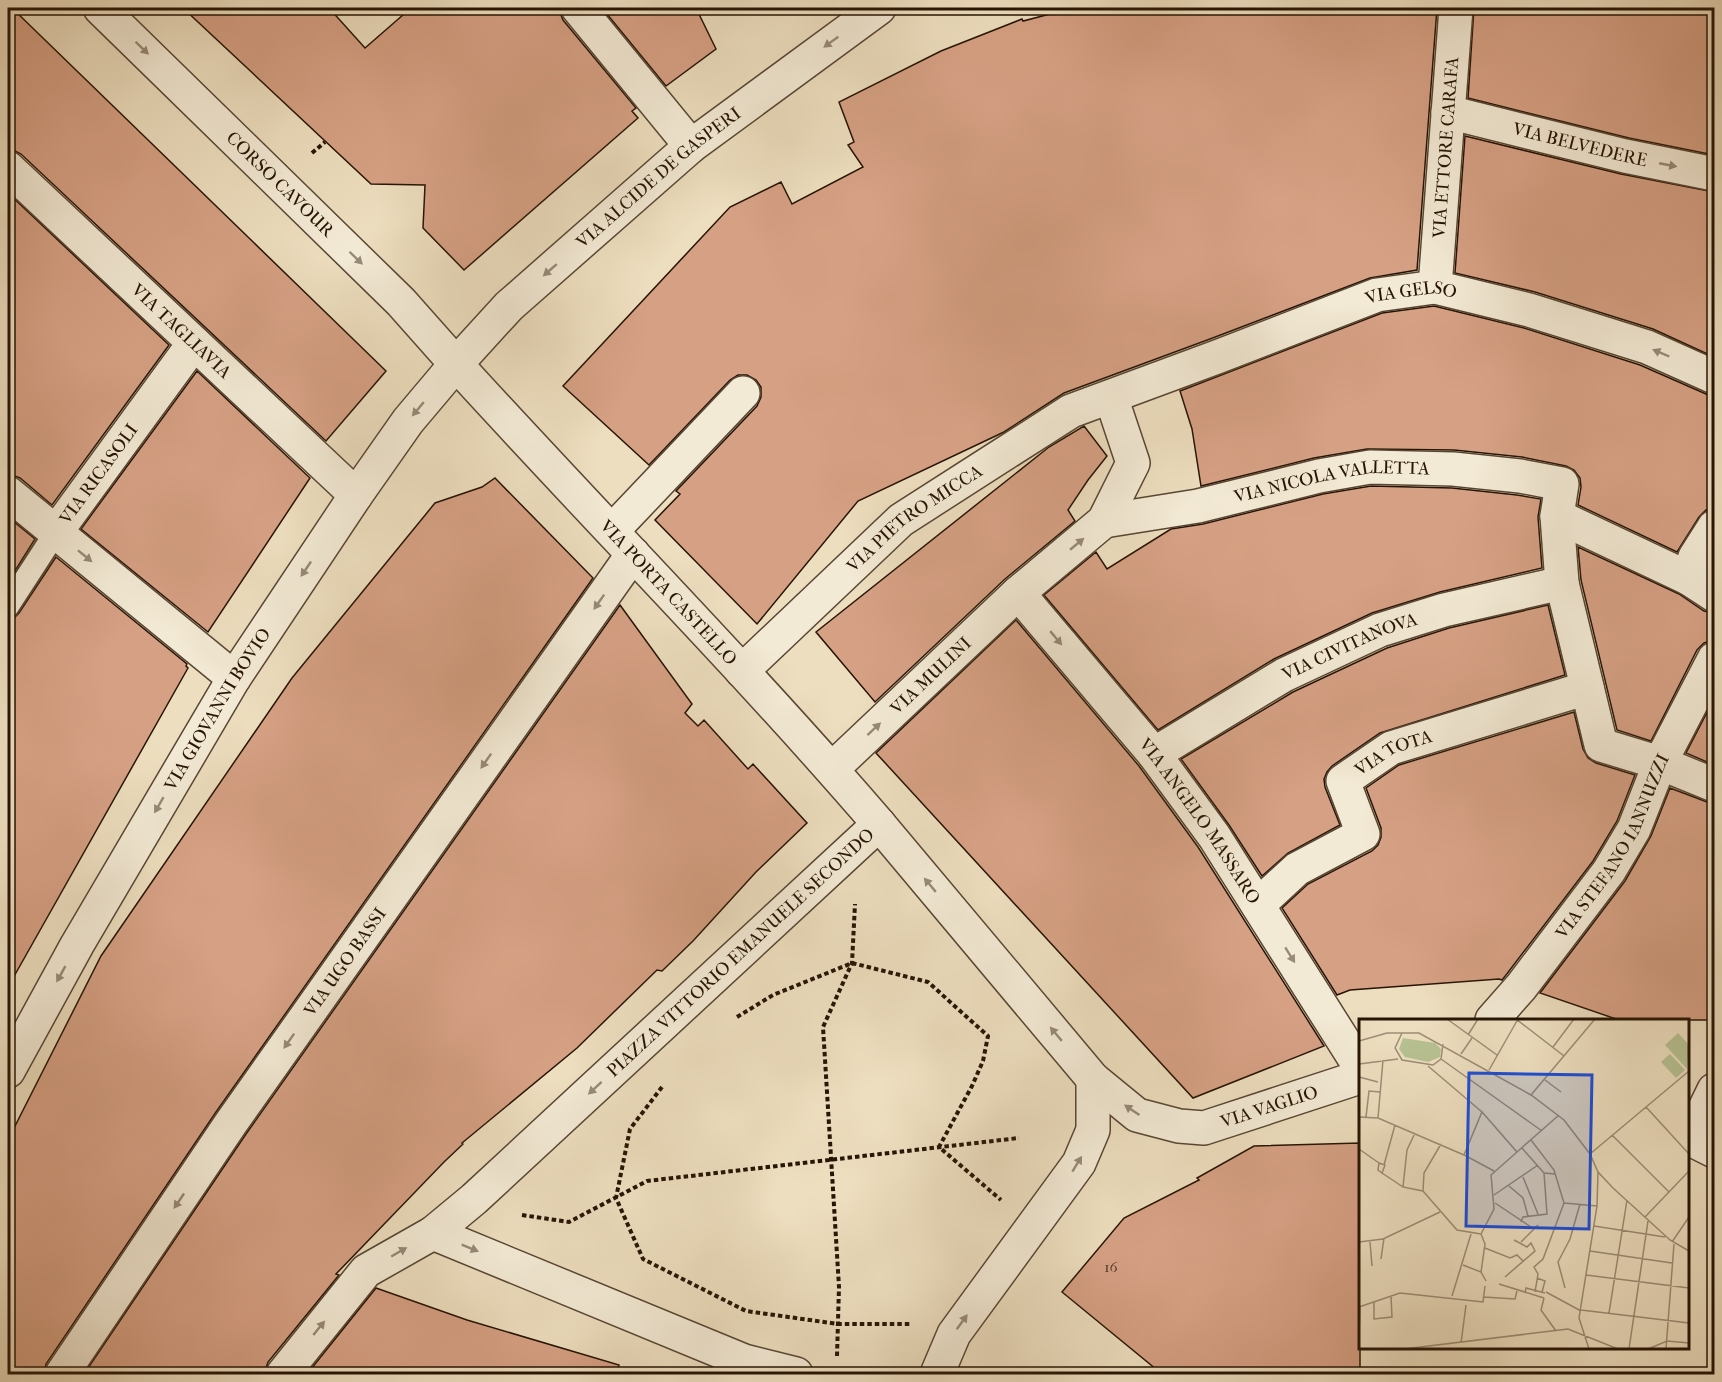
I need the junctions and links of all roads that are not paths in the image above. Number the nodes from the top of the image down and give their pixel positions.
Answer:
1 (100, 8) edge
2 (578, 8) edge
3 (879, 8) edge
4 (1456, 8) edge
5 (1448, 112) junction
6 (691, 146) junction
7 (8, 168) edge
8 (1714, 174) edge
9 (1435, 287) junction
10 (194, 343) junction
11 (456, 364) junction
12 (1714, 377) edge
13 (743, 393) dead end
14 (1111, 397) junction
15 (8, 493) edge
16 (356, 495) junction
17 (1557, 516) junction
18 (1104, 521) junction
19 (1714, 527) edge
20 (56, 532) junction
21 (623, 543) junction
22 (1563, 583) junction
23 (1701, 586) edge
24 (1025, 587) junction
25 (8, 606) edge
26 (1714, 659) edge
27 (742, 671) junction
28 (234, 678) junction
29 (1587, 687) junction
30 (1154, 754) junction
31 (1660, 763) junction
32 (832, 769) junction
33 (1714, 785) edge
34 (879, 824) junction
35 (1258, 905) junction
36 (1493, 1019) edge
37 (1359, 1065) edge
38 (8, 1071) edge
39 (1359, 1077) edge
40 (1093, 1079) junction
41 (1714, 1090) edge
42 (1179, 1126) joint
43 (1697, 1143) edge
44 (433, 1233) junction
45 (62, 1374) edge
46 (283, 1374) edge
47 (796, 1374) edge
48 (937, 1374) edge

1 -> 11 street, CORSO CAVOUR
2 - 6 street
3 -> 6 street, VIA ALCIDE DE GASPERI
4 - 5 street, VIA ETTORE CARAFA
5 -> 8 street, VIA BELVEDERE
5 - 9 street, VIA ETTORE CARAFA
6 -> 11 street, VIA ALCIDE DE GASPERI
7 - 10 street, VIA TAGLIAVIA
12 -> 9 street, VIA GELSO
9 - 14 street, VIA GELSO
10 - 16 street, VIA TAGLIAVIA
10 - 20 street, VIA RICASOLI
11 -> 16 street, VIA GIOVANNI BOVIO
11 - 21 street, VIA PORTA CASTELLO
13 - 21 street, VIA UGO BASSI
14 - 18 street
14 - 27 street, VIA PIETRO MICCA
15 - 20 street
16 -> 28 street, VIA GIOVANNI BOVIO
17 - 18 street, VIA NICOLA VALLETTA
17 - 22 street
17 - 23 street
24 -> 18 street, VIA MULINI
19 - 23 street
20 - 25 lane, VIA RICASOLI
20 -> 28 street
21 - 27 street, VIA PORTA CASTELLO
21 -> 45 street, VIA UGO BASSI
22 - 29 street
22 - 30 street, VIA CIVITANOVA
24 -> 30 street, VIA ANGELO MASSARO
32 -> 24 street, VIA MULINI
26 - 31 street, VIA STEFANO IANNUZZI
27 - 32 street, VIA PORTA CASTELLO
28 -> 38 street, VIA GIOVANNI BOVIO
29 - 31 street
29 - 35 street, VIA TOTA
30 - 35 street, VIA ANGELO MASSARO
31 - 33 street
31 - 36 street, VIA STEFANO IANNUZZI
32 - 34 street, VIA PORTA CASTELLO
40 -> 34 street, PIAZZA VITTORIO EMANUELE SECONDO
34 -> 44 street, PIAZZA VITTORIO EMANUELE SECONDO
35 -> 37 street, VIA ANGELO MASSARO
39 - 42 street, VIA VAGLIO
42 -> 40 street, PIAZZA VITTORIO EMANUELE SECONDO
48 -> 40 street
41 - 43 street
46 -> 44 street, PIAZZA VITTORIO EMANUELE SECONDO
44 -> 47 street

